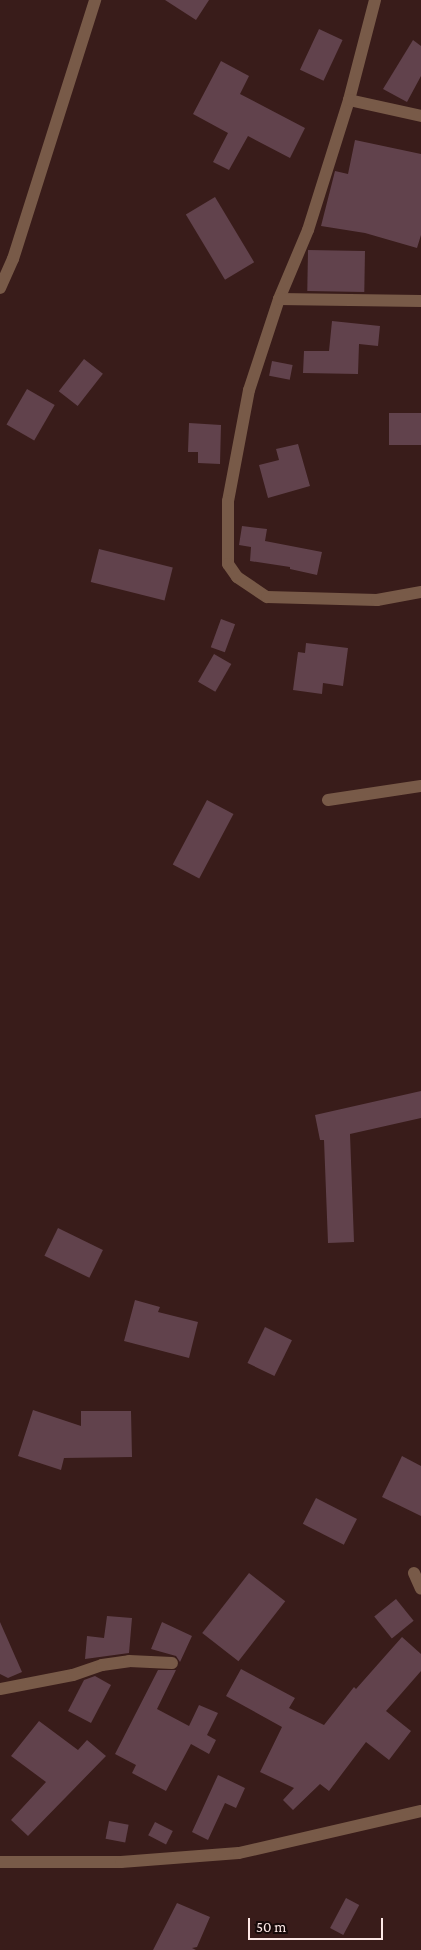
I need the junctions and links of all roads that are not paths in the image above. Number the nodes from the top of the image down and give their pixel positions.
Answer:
1 (95, 0) edge
2 (375, 0) edge
3 (349, 100) junction
4 (421, 116) edge
5 (0, 288) edge
6 (279, 299) junction
7 (421, 301) edge
8 (421, 592) edge
9 (421, 786) edge
10 (328, 800) dead end
11 (414, 1573) dead end
12 (421, 1589) edge
13 (172, 1664) dead end
14 (0, 1688) edge
15 (421, 1811) edge
16 (0, 1862) edge

1 - 5 street
2 - 3 street
3 - 4 street
3 - 6 street
6 - 7 street
6 - 8 street
9 - 10 street
11 - 12 street
13 - 14 street
15 - 16 street

